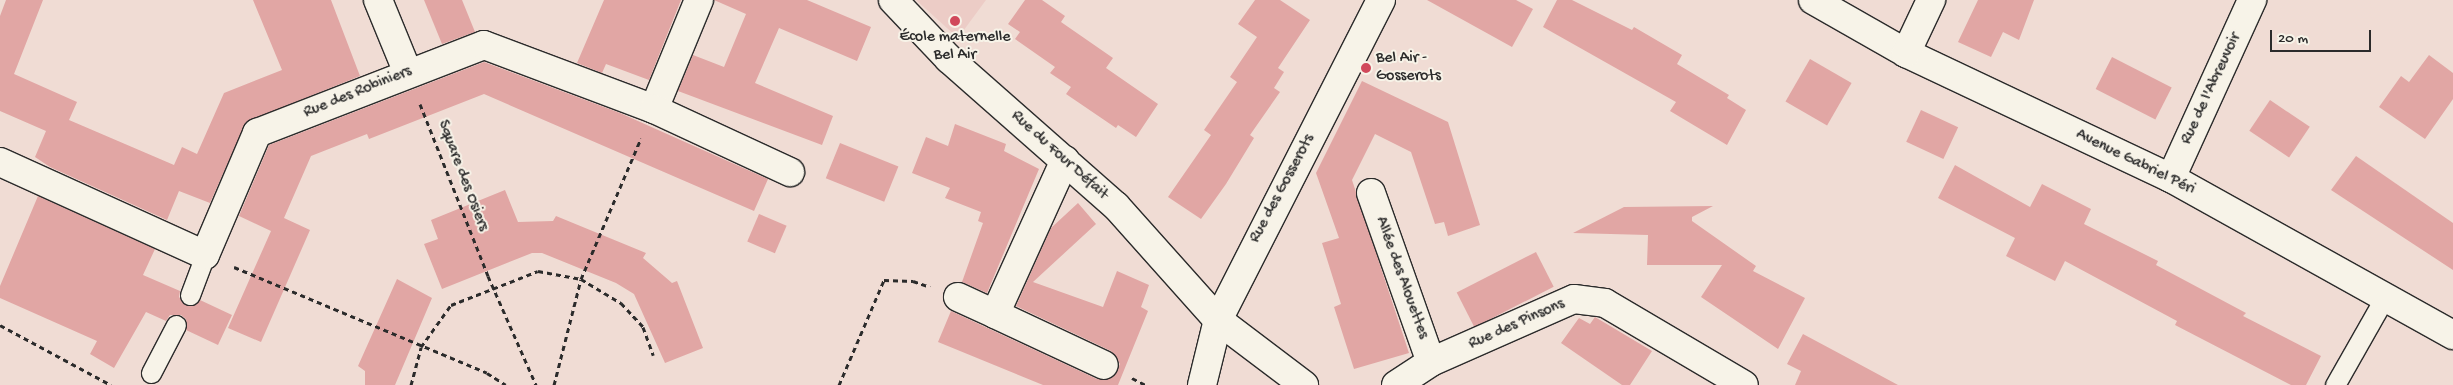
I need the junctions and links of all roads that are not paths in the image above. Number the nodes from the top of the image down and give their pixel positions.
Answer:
1 (378, 0) edge
2 (700, 0) edge
3 (893, 0) edge
4 (1381, 0) edge
5 (1813, 0) edge
6 (1931, 0) edge
7 (2252, 0) edge
8 (1906, 53) junction
9 (408, 73) junction
10 (654, 110) junction
11 (1065, 160) junction
12 (0, 162) edge
13 (790, 172) dead end
14 (2171, 178) junction
15 (1371, 193) dead end
16 (205, 255) junction
17 (190, 296) dead end
18 (958, 297) road end
19 (2385, 297) junction
20 (995, 314) junction
21 (1218, 320) junction
22 (176, 325) dead end
23 (2453, 334) edge
24 (1431, 362) junction
25 (1104, 365) dead end
26 (152, 373) dead end
27 (1710, 377) edge
28 (1202, 385) edge
29 (1304, 385) edge
30 (1396, 385) edge
31 (1744, 385) edge
32 (2335, 385) edge

1 - 9 street
2 - 10 street
3 - 11 street, Rue du Four Défait
4 - 21 street, Rue des Gosserots
5 - 8 street, Avenue Gabriel Péri
6 - 8 street
7 - 14 street, Rue de l'Abreuvoir
8 - 14 street, Avenue Gabriel Péri
9 - 10 street, Rue des Robiniers
9 - 16 street, Rue des Robiniers
10 - 13 street, Rue des Robiniers
11 - 20 street
11 - 21 street, Rue du Four Défait
12 - 16 street
14 - 19 street, Avenue Gabriel Péri
15 - 24 street, Allée des Alouettes
16 - 17 lane
18 - 20 street
19 - 23 street, Avenue Gabriel Péri
19 - 32 lane
20 - 25 street
21 - 28 street, Rue des Gosserots
21 - 29 street
22 - 26 lane
24 - 27 street, Rue des Pinsons
24 - 30 street, Rue des Pinsons
27 - 31 street, Rue des Pinsons

